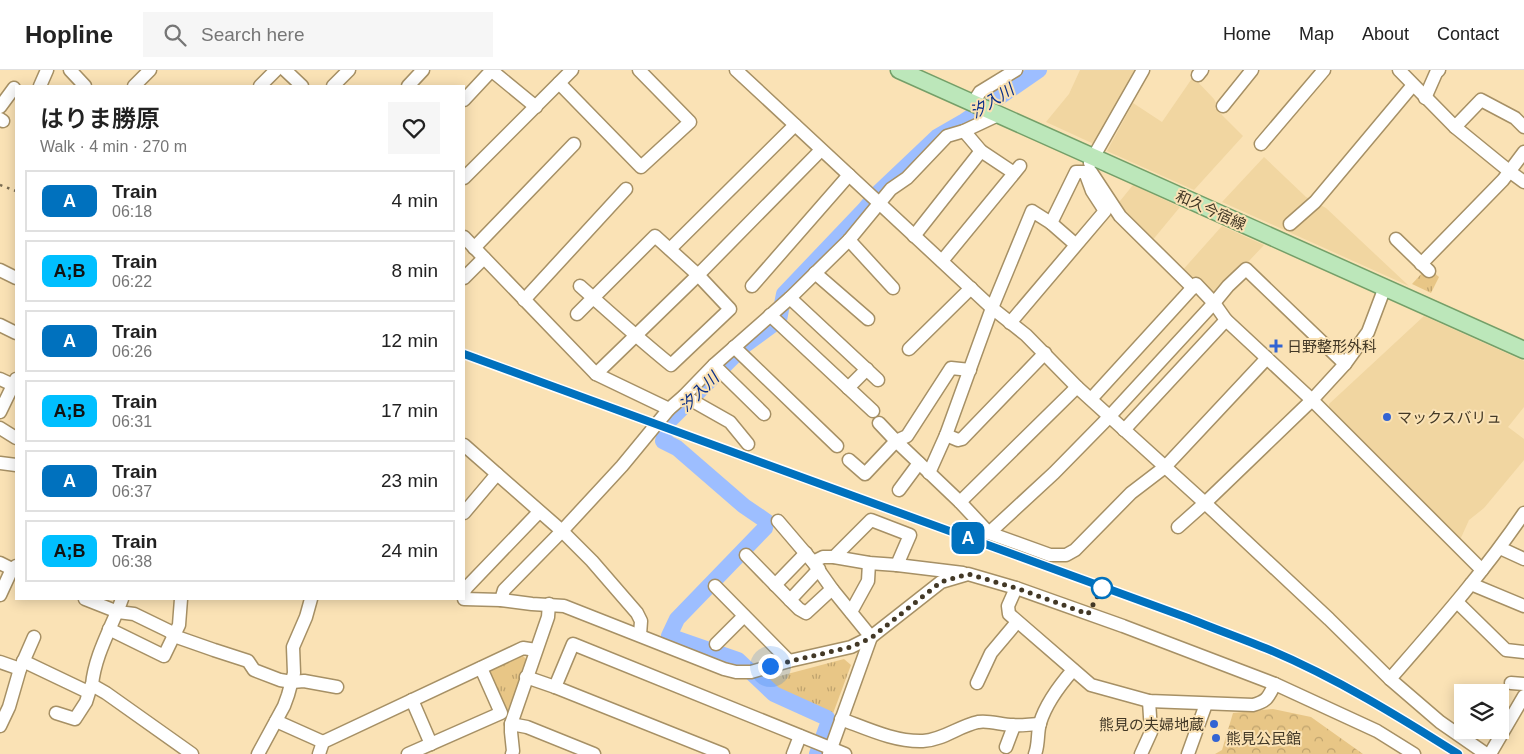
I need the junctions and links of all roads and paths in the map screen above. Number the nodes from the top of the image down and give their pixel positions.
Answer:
1 (48, 70) edge
2 (70, 70) edge
3 (150, 70) edge
4 (276, 70) edge
5 (285, 70) edge
6 (349, 70) edge
7 (423, 70) edge
8 (492, 70) edge
9 (572, 70) edge
10 (639, 70) edge
11 (736, 70) edge
12 (899, 70) edge
13 (1016, 70) edge
14 (1143, 70) edge
15 (1252, 70) edge
16 (1324, 70) edge
17 (1439, 70) edge
18 (1402, 71) edge
19 (559, 83) junction
20 (40, 85) edge
21 (84, 85) edge
22 (135, 85) edge
23 (261, 85) edge
24 (301, 85) edge
25 (334, 85) edge
26 (409, 85) edge
27 (1413, 86) junction
28 (14, 88) dead end
29 (1425, 98) junction
30 (465, 99) edge
31 (973, 103) junction
32 (0, 106) edge
33 (1223, 106) dead end
34 (536, 107) junction
35 (995, 113) junction
36 (795, 125) junction
37 (1455, 127) junction
38 (1524, 127) edge
39 (964, 130) junction
40 (574, 144) dead end
41 (1261, 144) dead end
42 (821, 150) junction
43 (982, 151) junction
44 (1524, 152) edge
45 (1089, 165) junction
46 (1509, 171) junction
47 (849, 175) junction
48 (465, 177) edge
49 (1524, 182) edge
50 (626, 189) dead end
51 (879, 203) junction
52 (1051, 224) junction
53 (1290, 224) dead end
54 (914, 236) junction
55 (1396, 239) dead end
56 (848, 240) junction
57 (1076, 244) junction
58 (468, 245) edge
59 (670, 249) junction
60 (484, 258) junction
61 (942, 261) junction
62 (0, 270) edge
63 (815, 273) junction
64 (698, 275) junction
65 (465, 277) edge
66 (15, 278) edge
67 (580, 286) dead end
68 (752, 286) dead end
69 (1385, 287) junction
70 (893, 288) dead end
71 (970, 288) junction
72 (1193, 288) junction
73 (593, 298) junction
74 (790, 298) junction
75 (524, 300) junction
76 (1214, 303) junction
77 (992, 308) junction
78 (577, 314) dead end
79 (775, 315) junction
80 (868, 319) dead end
81 (1226, 320) junction
82 (1010, 323) junction
83 (0, 325) edge
84 (15, 332) edge
85 (635, 336) junction
86 (737, 349) junction
87 (909, 349) dead end
88 (1524, 350) edge
89 (1044, 353) junction
90 (1267, 358) junction
91 (1345, 364) junction
92 (867, 369) junction
93 (718, 370) junction
94 (970, 370) junction
95 (596, 374) junction
96 (0, 379) edge
97 (878, 380) dead end
98 (15, 382) edge
99 (1077, 387) junction
100 (848, 388) junction
101 (690, 399) junction
102 (1092, 399) junction
103 (1312, 400) junction
104 (669, 409) junction
105 (0, 412) edge
106 (764, 414) dead end
107 (1109, 417) junction
108 (0, 428) edge
109 (1124, 430) junction
110 (946, 435) junction
111 (15, 437) edge
112 (896, 441) junction
113 (748, 444) dead end
114 (465, 446) edge
115 (837, 446) dead end
116 (848, 460) dead end
117 (0, 463) edge
118 (919, 463) junction
119 (15, 465) edge
120 (1165, 468) junction
121 (929, 473) junction
122 (496, 474) junction
123 (900, 491) dead end
124 (960, 502) junction
125 (1205, 503) junction
126 (465, 512) edge
127 (539, 512) junction
128 (1524, 513) edge
129 (778, 521) dead end
130 (1178, 527) dead end
131 (562, 531) junction
132 (989, 533) junction
133 (1500, 548) junction
134 (746, 556) dead end
135 (834, 556) junction
136 (1524, 559) edge
137 (813, 562) junction
138 (869, 564) junction
139 (897, 565) junction
140 (9, 566) edge
141 (1482, 570) junction
142 (968, 574) junction
143 (1471, 584) junction
144 (775, 585) junction
145 (715, 586) dead end
146 (1016, 588) junction
147 (465, 590) edge
148 (832, 590) junction
149 (0, 595) edge
150 (465, 599) edge
151 (88, 600) edge
152 (122, 600) edge
153 (181, 600) edge
154 (311, 600) edge
155 (502, 600) junction
156 (790, 600) junction
157 (1457, 602) junction
158 (549, 604) junction
159 (1524, 606) edge
160 (118, 612) junction
161 (851, 612) junction
162 (744, 616) junction
163 (1017, 622) junction
164 (109, 629) junction
165 (640, 635) junction
166 (174, 636) junction
167 (34, 637) dead end
168 (871, 638) junction
169 (716, 644) dead end
170 (536, 650) junction
171 (1524, 652) edge
172 (789, 661) junction
173 (0, 662) edge
174 (22, 665) junction
175 (481, 668) junction
176 (1073, 670) junction
177 (526, 677) junction
178 (1390, 679) junction
179 (292, 682) junction
180 (977, 683) dead end
181 (1275, 684) junction
182 (1511, 684) dead end
183 (1524, 684) edge
184 (555, 687) junction
185 (337, 688) dead end
186 (90, 689) junction
187 (1524, 696) edge
188 (412, 700) junction
189 (1149, 702) junction
190 (1206, 704) junction
191 (56, 713) dead end
192 (276, 720) junction
193 (841, 720) junction
194 (511, 724) junction
195 (1040, 724) junction
196 (0, 726) edge
197 (1014, 726) junction
198 (800, 736) junction
199 (431, 744) junction
200 (1006, 747) dead end
201 (321, 748) edge
202 (829, 751) edge
203 (192, 754) edge
204 (258, 754) edge
205 (408, 754) edge
206 (512, 754) edge
207 (594, 754) edge
208 (723, 754) edge
209 (793, 754) edge
210 (845, 754) edge
211 (1034, 754) edge
212 (1141, 754) edge
213 (1188, 754) edge
214 (1414, 754) edge
215 (1488, 754) edge

1 - 20 street
2 - 21 street
3 - 22 street
4 - 23 street
5 - 24 street
6 - 25 street
7 - 26 street
8 - 30 street
8 - 34 street
9 - 19 street
10 - 19 street
11 - 36 street
12 - 31 main road, 和久今宿線
13 - 31 street
14 - 45 street
15 - 33 street
16 - 41 street
17 - 29 street
18 - 27 street
19 - 34 street
27 - 29 street
27 - 53 street
28 - 32 street
29 - 37 street
31 - 35 main road, 和久今宿線
34 - 48 street
35 - 39 street
35 - 45 main road, 和久今宿線
36 - 42 street
36 - 59 street
37 - 38 street
37 - 46 street
39 - 43 street
39 - 51 street
40 - 58 street
42 - 47 street
42 - 64 street
43 - 54 street
43 - 61 street
44 - 46 street
45 - 52 street
45 - 57 street
45 - 69 main road, 和久今宿線
45 - 72 street
46 - 49 street
46 - 55 street
47 - 51 street
47 - 68 street
50 - 75 street
51 - 54 street
51 - 56 street
52 - 57 street
52 - 77 street
54 - 61 street
56 - 63 street
56 - 70 street
57 - 82 street
58 - 60 street
59 - 64 street
59 - 73 street
60 - 65 street
60 - 75 street
61 - 71 street
62 - 66 street
63 - 74 street
63 - 80 street
64 - 85 street
64 - 85 street
67 - 73 street
69 - 88 main road, 和久今宿線
69 - 91 street
71 - 77 street
71 - 87 street
72 - 76 street
72 - 102 street
73 - 78 street
73 - 85 street
74 - 79 street
74 - 92 street
75 - 95 street
76 - 81 street
76 - 91 street
76 - 107 street
77 - 82 street
77 - 94 street
79 - 86 street
79 - 100 street
81 - 90 street
81 - 109 street
82 - 89 street
83 - 84 street
85 - 95 street
86 - 93 street
86 - 115 street
89 - 99 street
89 - 110 street
90 - 103 street
90 - 120 street
91 - 103 street
92 - 97 street
92 - 100 street
93 - 101 street
93 - 106 street
94 - 110 street
94 - 112 street
95 - 104 street
96 - 98 street
98 - 105 street
99 - 102 street
99 - 124 street
100 - 112 street
101 - 104 street
101 - 113 street
102 - 107 street
103 - 125 street
103 - 141 street
104 - 131 street
107 - 109 street
107 - 132 street
108 - 111 street
109 - 120 street
110 - 121 street
112 - 116 street
112 - 118 street
114 - 122 street
117 - 119 street
118 - 121 street
118 - 123 street
120 - 125 street
120 - 132 street
121 - 124 street
122 - 126 street
122 - 127 street
124 - 132 street
125 - 130 street
125 - 178 street
127 - 131 street
127 - 147 street
128 - 133 street
129 - 137 street
131 - 155 street
131 - 165 street
133 - 136 street
133 - 141 street
134 - 144 street
135 - 137 street
135 - 138 street
135 - 139 street
137 - 144 street
137 - 148 street
137 - 156 street
138 - 139 street
138 - 161 street
139 - 142 street
140 - 149 street
141 - 143 street
142 - 146 street
142 - 168 street
143 - 157 street
143 - 159 street
144 - 156 street
145 - 162 street
146 - 163 street
146 - 181 street
148 - 156 street
148 - 161 street
150 - 155 street
151 - 160 street
152 - 160 street
153 - 166 street
154 - 179 street
155 - 158 street
157 - 171 street
157 - 178 street
158 - 165 street
158 - 170 street
160 - 164 street
160 - 166 street
161 - 168 street
162 - 169 street
162 - 172 street
163 - 176 street
163 - 180 street
164 - 166 street
164 - 186 street
165 - 172 street
166 - 179 street
167 - 174 street
168 - 172 street
168 - 193 street
170 - 175 street
170 - 177 street
173 - 174 street
174 - 186 street
174 - 196 street
175 - 188 street
175 - 199 street
176 - 189 street
176 - 195 street
177 - 184 street
177 - 194 street
178 - 215 street
179 - 185 street
179 - 192 street
181 - 190 street
181 - 214 street
182 - 183 street
184 - 198 street
184 - 208 street
186 - 191 street
186 - 203 street
187 - 215 street
188 - 199 street
188 - 201 street
189 - 190 street
189 - 212 street
190 - 213 street
192 - 201 street
192 - 204 street
193 - 197 street
193 - 202 street
194 - 206 street
194 - 207 street
195 - 197 street
195 - 211 street
197 - 200 street
198 - 202 street
198 - 209 street
199 - 205 street
202 - 210 street

